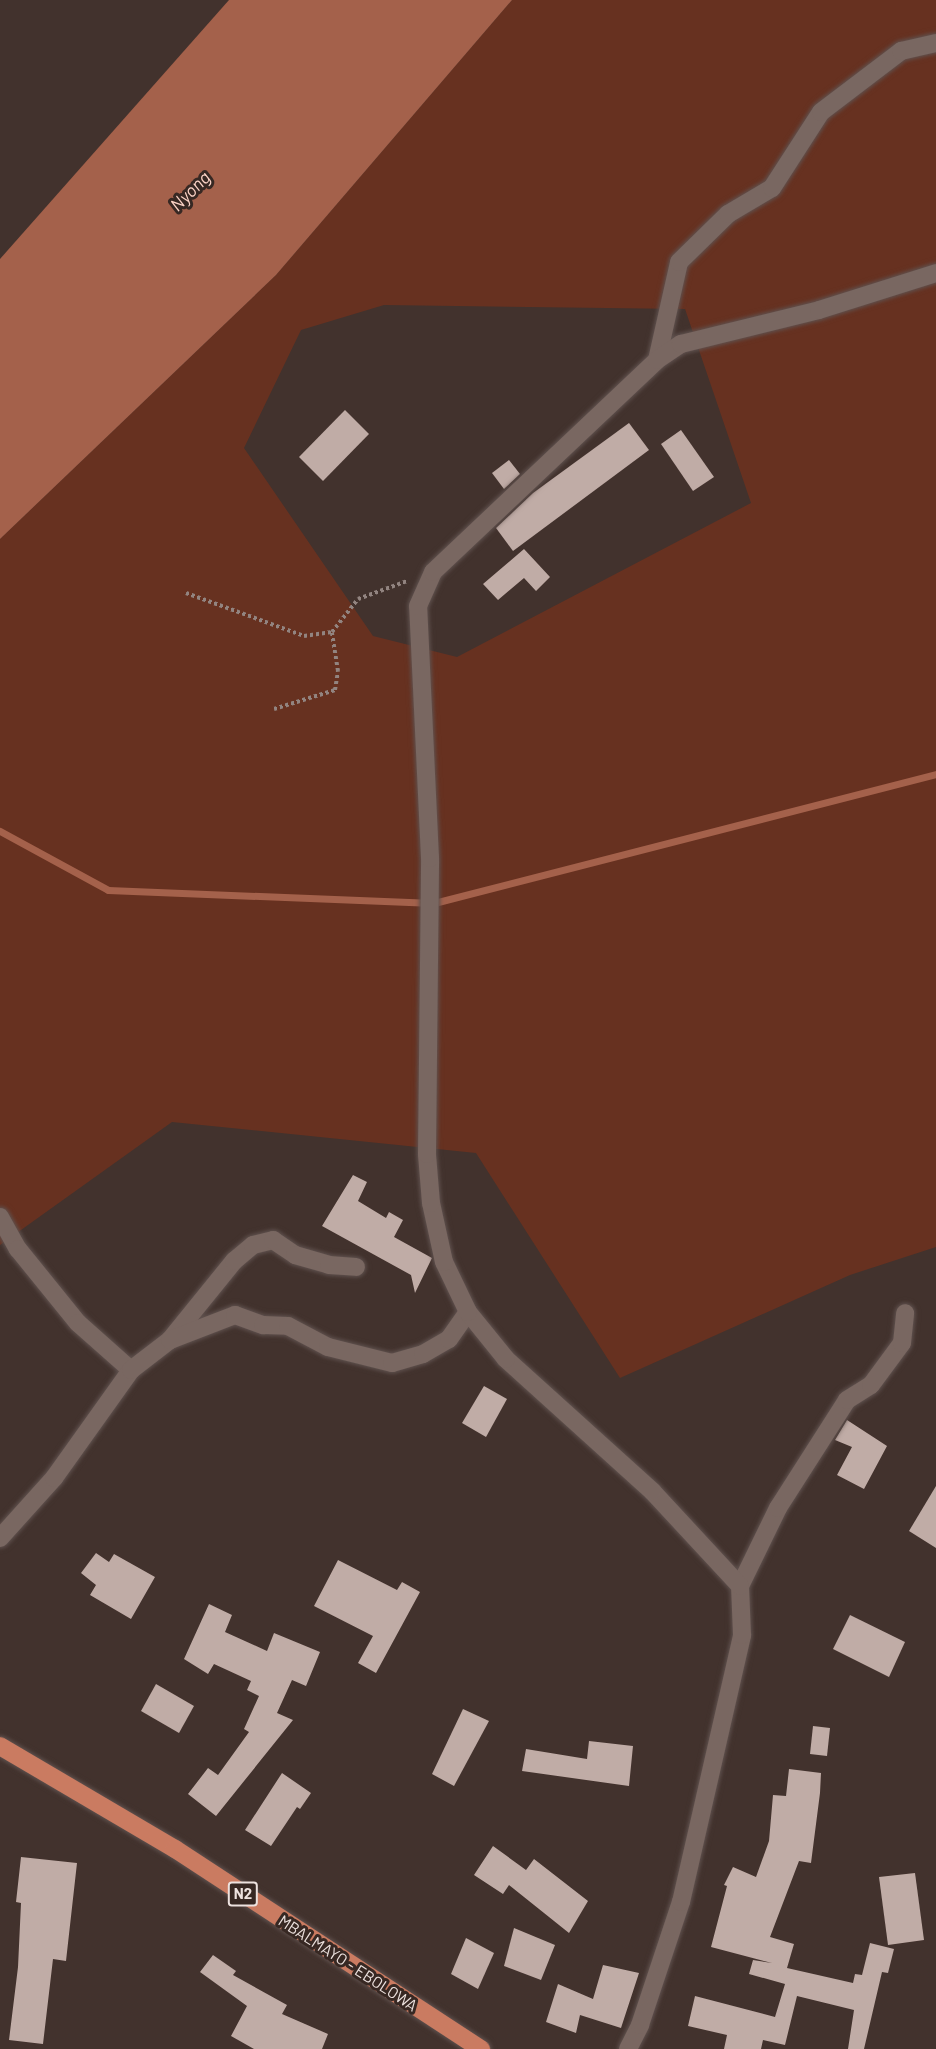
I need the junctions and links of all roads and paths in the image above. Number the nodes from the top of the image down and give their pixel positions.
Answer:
1 (936, 43) edge
2 (936, 273) edge
3 (657, 360) junction
4 (433, 572) junction
5 (186, 593) dead end
6 (332, 632) junction
7 (274, 709) dead end
8 (0, 1217) edge
9 (356, 1267) dead end
10 (468, 1312) junction
11 (906, 1313) dead end
12 (170, 1340) junction
13 (131, 1370) junction
14 (0, 1538) edge
15 (740, 1586) junction
16 (0, 1746) edge
17 (481, 2049) edge
18 (628, 2049) edge

1 - 3 street
2 - 3 street
3 - 4 street
4 - 6 path
4 - 10 street
5 - 6 path
6 - 7 path
8 - 13 street
9 - 12 street
10 - 12 street
10 - 15 street
11 - 15 street
12 - 13 street
13 - 14 street
15 - 18 street
16 - 17 highway, MBALMAYO - EBOLOWA / N2

